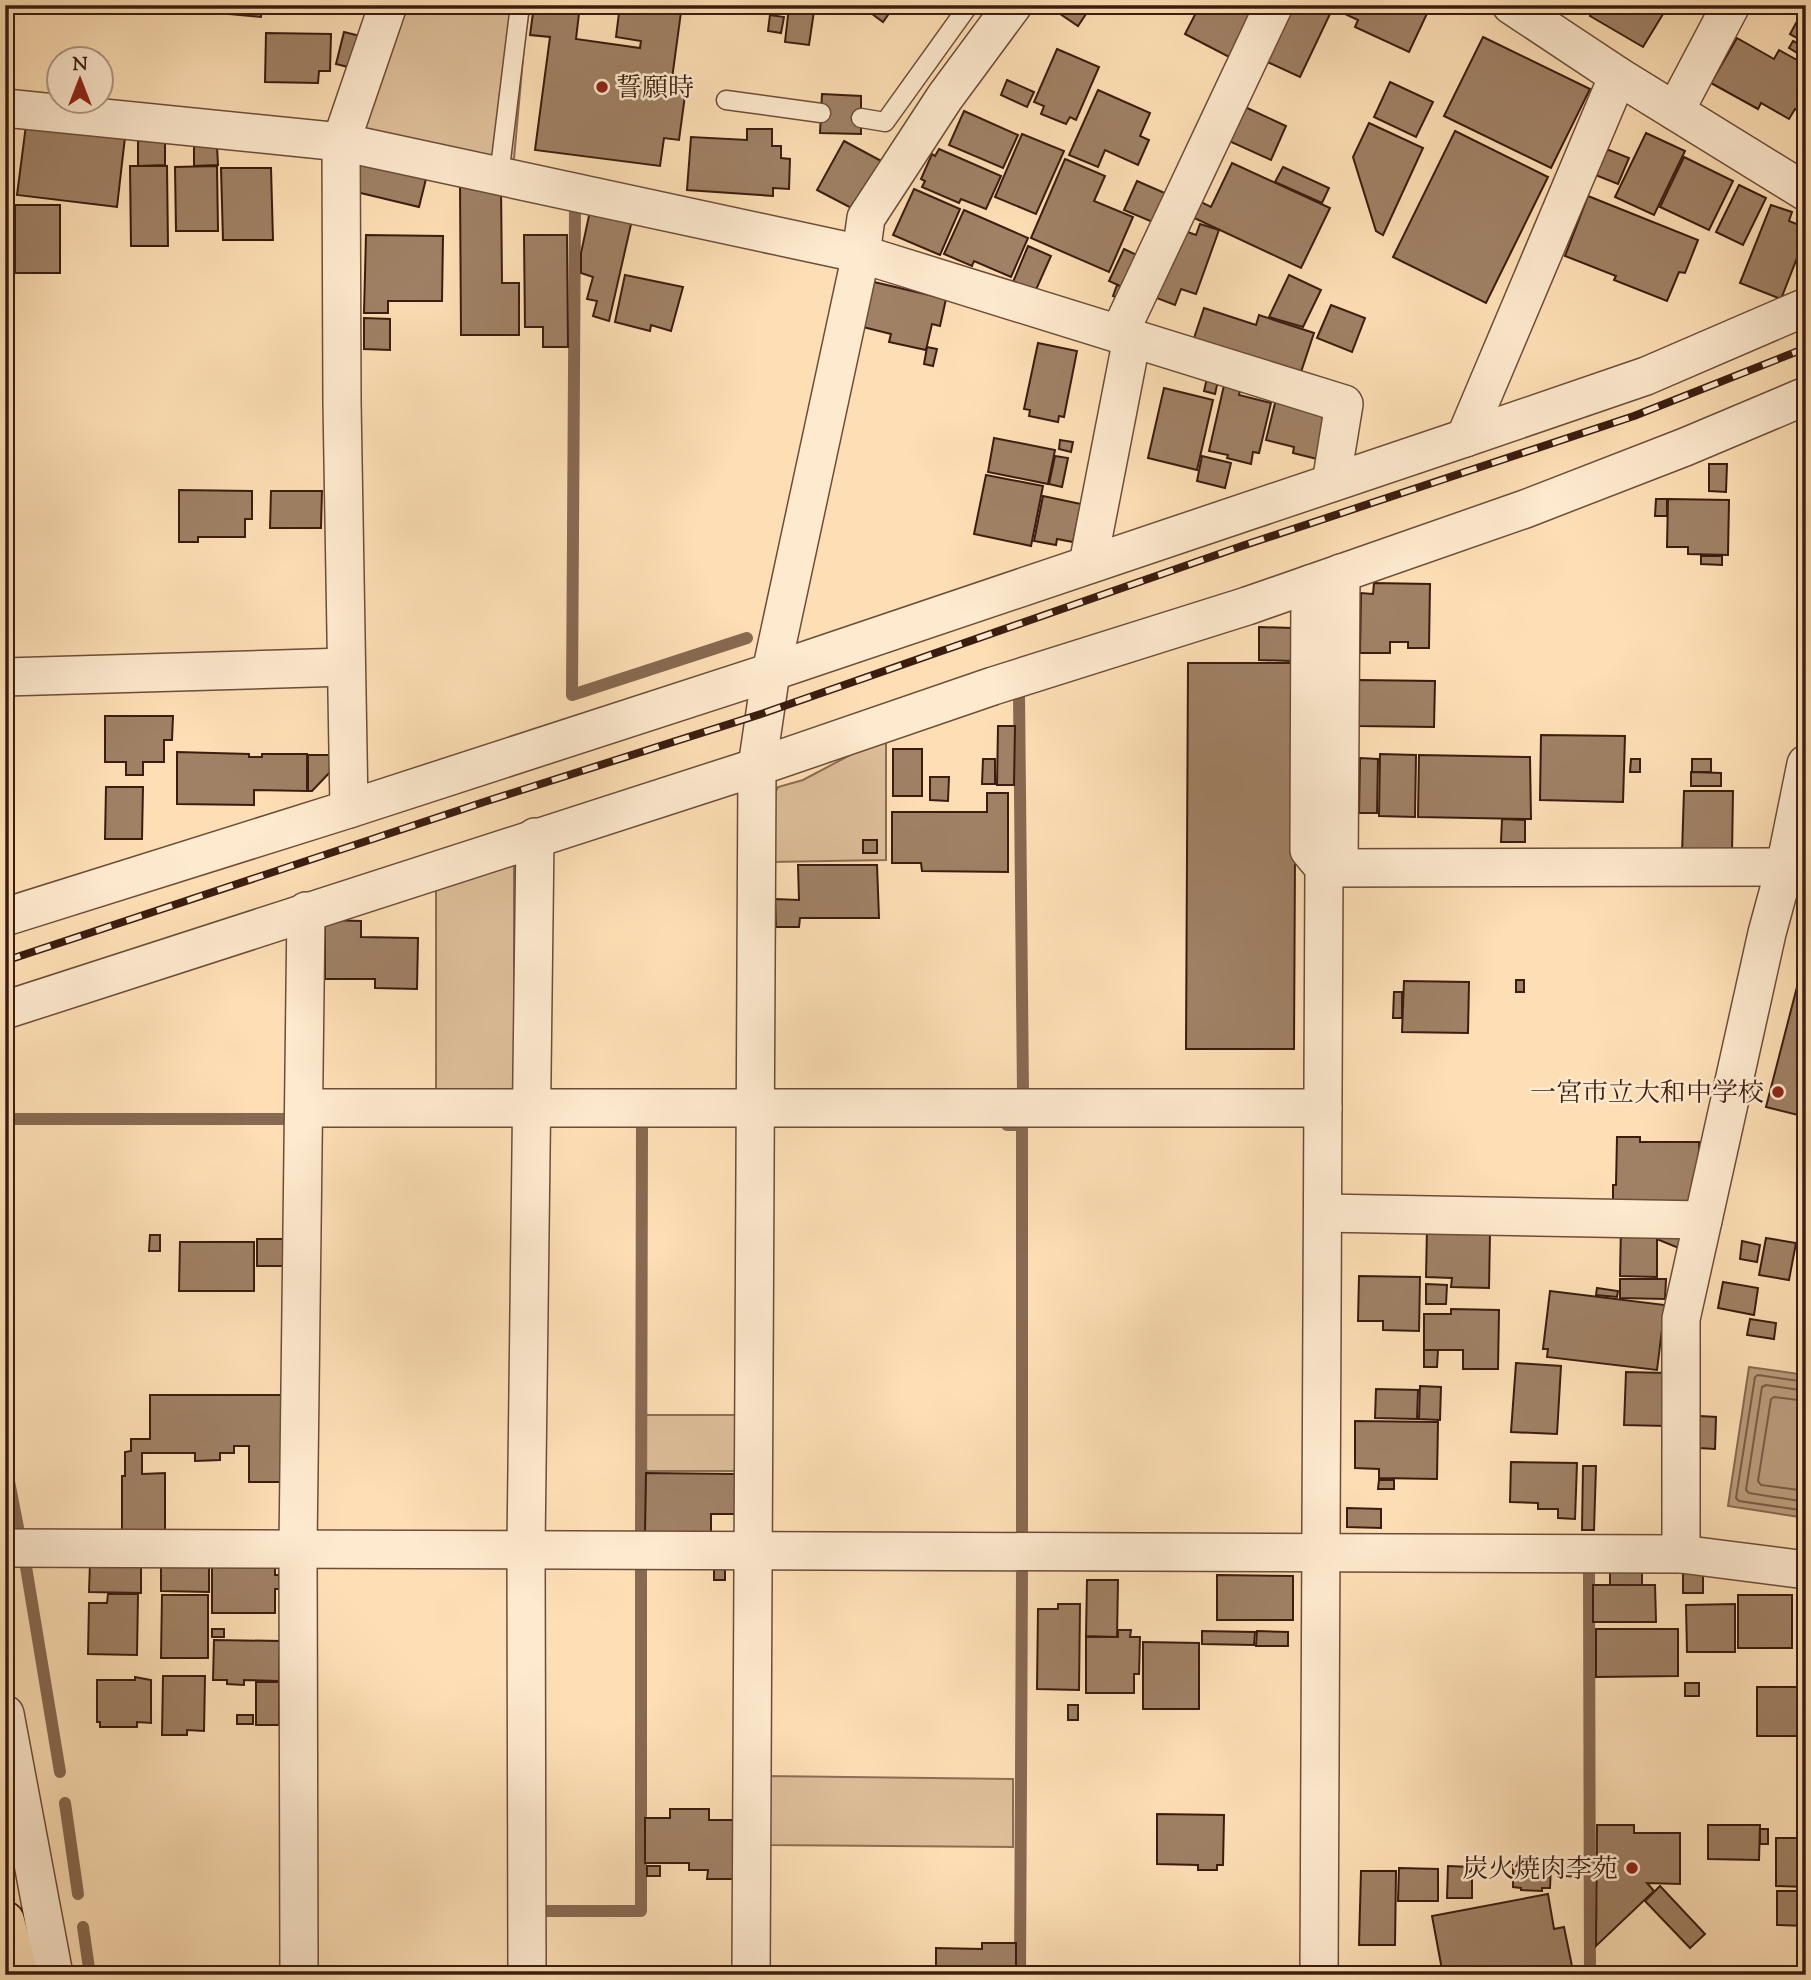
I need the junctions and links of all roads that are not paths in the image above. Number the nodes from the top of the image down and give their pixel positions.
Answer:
1 (388, 5) edge
2 (520, 5) edge
3 (969, 5) edge
4 (1013, 5) edge
5 (1274, 5) edge
6 (1511, 5) edge
7 (1731, 5) edge
8 (1618, 76) junction
9 (726, 100) dead end
10 (5, 108) edge
11 (1675, 111) junction
12 (821, 113) dead end
13 (861, 118) dead end
14 (341, 142) junction
15 (499, 176) junction
16 (1806, 192) edge
17 (861, 254) junction
18 (1806, 307) edge
19 (1126, 336) junction
20 (1806, 396) edge
21 (1465, 438) junction
22 (1331, 483) junction
23 (1088, 564) junction
24 (1326, 578) junction
25 (346, 667) junction
26 (771, 672) junction
27 (5, 677) edge
28 (1806, 764) edge
29 (757, 766) junction
30 (349, 809) junction
31 (535, 837) junction
32 (1785, 867) junction
33 (1332, 868) junction
34 (306, 911) junction
35 (5, 917) edge
36 (5, 1010) edge
37 (757, 1107) junction
38 (304, 1108) junction
39 (531, 1108) junction
40 (1323, 1108) junction
41 (1323, 1213) junction
42 (1703, 1220) junction
43 (5, 1548) edge
44 (298, 1548) junction
45 (526, 1548) junction
46 (754, 1552) junction
47 (1321, 1553) junction
48 (1681, 1553) junction
49 (1806, 1570) edge
50 (5, 1714) edge
51 (13, 1811) edge
52 (5, 1921) edge
53 (19, 1975) edge
54 (54, 1975) edge
55 (299, 1975) edge
56 (527, 1975) edge
57 (751, 1975) edge
58 (1320, 1975) edge

1 - 14 street
2 - 15 lane
3 - 13 lane
4 - 17 street
5 - 19 street
6 - 8 street
7 - 11 street
8 - 11 street
8 - 21 street
9 - 12 lane
10 - 14 street
11 - 16 street
14 - 15 street
14 - 25 street
15 - 17 street
17 - 19 street
17 - 26 street
18 - 21 street
19 - 22 street
19 - 23 street
20 - 24 street
21 - 22 street
22 - 23 street
23 - 26 street
24 - 29 street
24 - 33 street
25 - 27 street
25 - 30 street
26 - 29 street
26 - 30 street
28 - 32 street
29 - 31 street
29 - 37 street
30 - 35 street
31 - 34 street
31 - 39 street
32 - 33 street
32 - 42 street
33 - 40 street
34 - 36 street
34 - 38 street
37 - 39 street
37 - 40 street
37 - 46 street
38 - 39 street
38 - 44 street
39 - 45 street
40 - 41 street
41 - 42 street
41 - 47 street
42 - 48 street
43 - 44 street
44 - 45 street
44 - 55 street
45 - 46 street
45 - 56 street
46 - 47 street
46 - 57 street
47 - 48 street
47 - 58 street
48 - 49 street
50 - 51 street
51 - 54 street
52 - 53 highway

